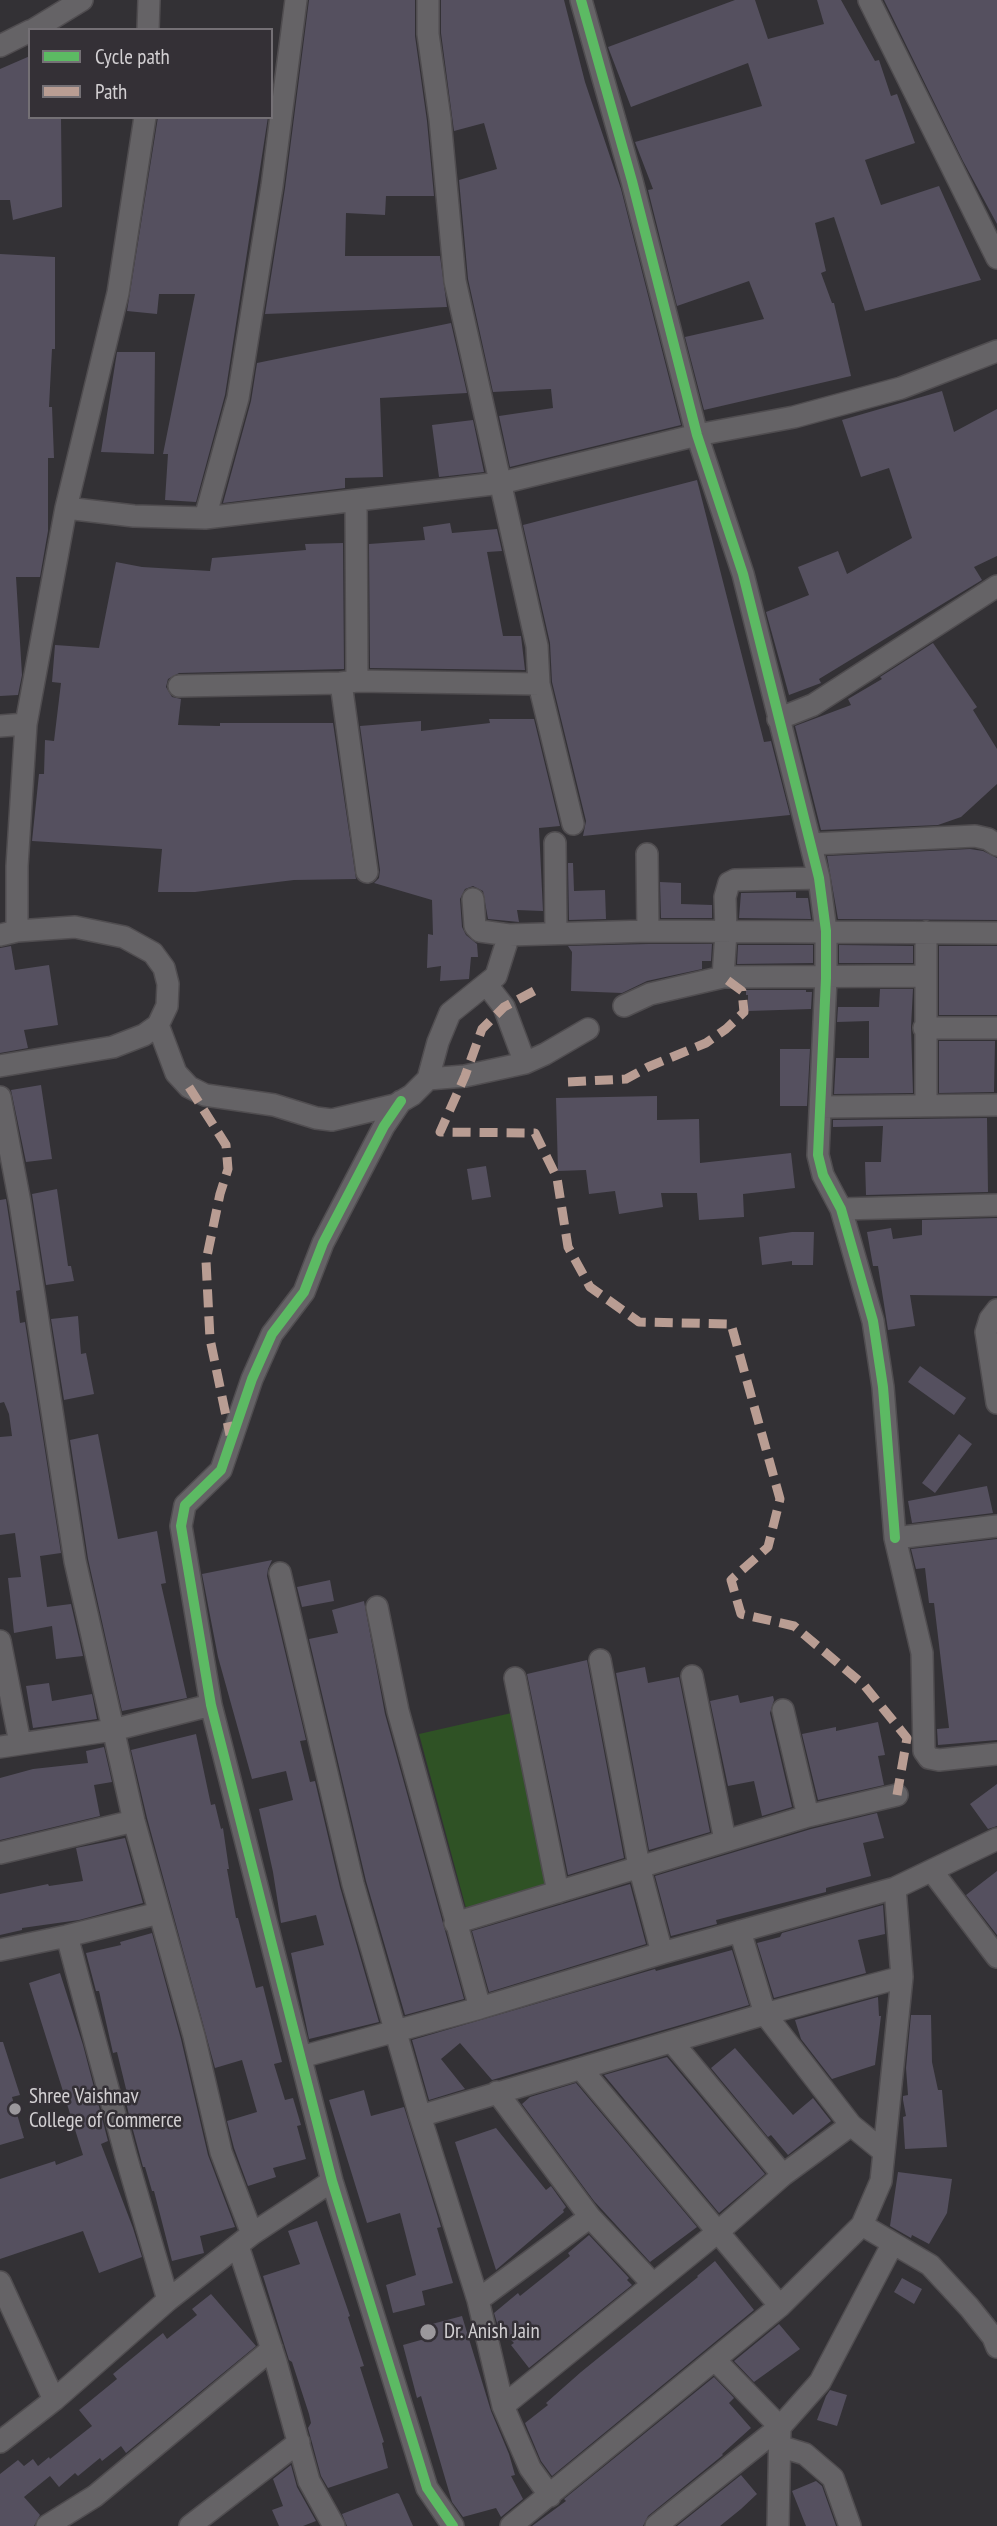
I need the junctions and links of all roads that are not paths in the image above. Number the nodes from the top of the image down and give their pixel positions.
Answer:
1 (149, 0) edge
2 (296, 0) edge
3 (428, 0) edge
4 (581, 0) edge
5 (869, 0) edge
6 (77, 2) edge
7 (36, 28) edge
8 (148, 28) edge
9 (28, 32) edge
10 (0, 46) edge
11 (145, 119) edge
12 (995, 248) edge
13 (997, 351) edge
14 (697, 435) junction
15 (501, 483) junction
16 (356, 500) junction
17 (66, 508) junction
18 (205, 518) junction
19 (997, 586) edge
20 (349, 682) junction
21 (539, 684) junction
22 (179, 685) dead end
23 (778, 719) junction
24 (26, 724) junction
25 (0, 726) edge
26 (573, 824) dead end
27 (555, 843) dead end
28 (812, 844) junction
29 (997, 845) edge
30 (647, 854) dead end
31 (8, 866) edge
32 (367, 872) dead end
33 (819, 878) junction
34 (473, 899) dead end
35 (648, 931) junction
36 (826, 931) junction
37 (726, 932) junction
38 (926, 932) junction
39 (9, 933) edge
40 (556, 933) junction
41 (997, 933) edge
42 (507, 944) junction
43 (924, 976) junction
44 (723, 977) junction
45 (826, 978) junction
46 (491, 981) junction
47 (624, 1006) dead end
48 (158, 1026) junction
49 (924, 1028) junction
50 (997, 1028) edge
51 (587, 1029) dead end
52 (524, 1063) junction
53 (0, 1066) edge
54 (428, 1079) junction
55 (0, 1097) edge
56 (401, 1101) junction
57 (926, 1105) junction
58 (997, 1105) edge
59 (822, 1107) junction
60 (997, 1205) edge
61 (841, 1209) junction
62 (997, 1310) edge
63 (997, 1403) edge
64 (997, 1525) edge
65 (895, 1538) junction
66 (280, 1573) dead end
67 (377, 1606) dead end
68 (1, 1650) edge
69 (600, 1660) dead end
70 (692, 1676) dead end
71 (515, 1678) dead end
72 (211, 1705) junction
73 (783, 1710) dead end
74 (113, 1730) junction
75 (10, 1745) edge
76 (997, 1754) edge
77 (897, 1795) dead end
78 (808, 1816) junction
79 (134, 1821) junction
80 (725, 1840) junction
81 (994, 1847) edge
82 (0, 1853) edge
83 (639, 1866) junction
84 (932, 1871) junction
85 (895, 1888) junction
86 (558, 1892) junction
87 (159, 1913) junction
88 (456, 1923) junction
89 (740, 1931) junction
90 (67, 1936) junction
91 (0, 1950) edge
92 (662, 1953) junction
93 (997, 1957) edge
94 (902, 1977) junction
95 (480, 2008) junction
96 (765, 2014) junction
97 (396, 2032) junction
98 (673, 2043) junction
99 (301, 2057) junction
100 (582, 2070) junction
101 (497, 2092) junction
102 (420, 2116) junction
103 (851, 2125) junction
104 (884, 2152) junction
105 (783, 2175) junction
106 (332, 2181) junction
107 (590, 2217) junction
108 (862, 2225) junction
109 (719, 2231) junction
110 (245, 2240) junction
111 (892, 2245) junction
112 (0, 2282) edge
113 (653, 2284) junction
114 (168, 2300) junction
115 (478, 2300) junction
116 (780, 2306) junction
117 (996, 2339) edge
118 (272, 2350) junction
119 (715, 2360) junction
120 (54, 2400) junction
121 (503, 2406) junction
122 (779, 2437) junction
123 (0, 2442) edge
124 (299, 2442) junction
125 (550, 2496) junction
126 (47, 2526) edge
127 (190, 2526) edge
128 (334, 2526) edge
129 (453, 2526) edge
130 (511, 2526) edge
131 (656, 2526) edge
132 (778, 2526) edge
133 (850, 2526) edge

1 - 8 street
2 - 18 street
3 - 15 street
4 - 14 street
5 - 12 street
6 - 7 street
9 - 10 street
11 - 17 street
13 - 14 street
14 - 15 street
14 - 23 street
15 - 16 street
15 - 21 street
16 - 18 street
16 - 20 street
17 - 18 street
17 - 24 street
19 - 23 street
20 - 21 street
20 - 22 street
20 - 32 street
21 - 26 street
23 - 28 street
24 - 25 street
24 - 31 street
27 - 40 street
28 - 29 street
28 - 33 street
30 - 35 street
31 - 39 street
33 - 36 street
33 - 37 street
34 - 42 street
35 - 37 street
35 - 40 street
36 - 37 street
36 - 38 street
36 - 45 street
37 - 44 street
38 - 41 street
38 - 43 street
39 - 48 street
40 - 42 street
42 - 46 street
43 - 45 street
43 - 49 street
44 - 45 street
44 - 47 street
45 - 59 street
46 - 52 street
46 - 54 street
48 - 53 street
48 - 56 street
49 - 50 street
49 - 57 street
51 - 52 street
52 - 54 street
54 - 56 street
55 - 74 street
56 - 72 street
57 - 58 street
57 - 59 street
59 - 61 street
60 - 61 street
61 - 65 street
62 - 63 street
64 - 65 street
65 - 76 street
66 - 97 street
67 - 88 street
68 - 75 street
69 - 83 street
70 - 80 street
71 - 86 street
72 - 74 street
72 - 99 street
73 - 78 street
74 - 75 street
74 - 79 street
77 - 78 street
78 - 80 street
79 - 82 street
79 - 87 street
80 - 83 street
81 - 84 street
83 - 86 street
83 - 92 street
84 - 85 street
84 - 93 street
85 - 89 street
85 - 94 street
86 - 88 street
87 - 90 street
87 - 110 street
88 - 95 street
89 - 92 street
89 - 96 street
90 - 91 street
90 - 114 street
92 - 95 street
94 - 96 street
94 - 104 street
95 - 97 street
96 - 98 street
96 - 103 street
97 - 99 street
97 - 102 street
98 - 100 street
98 - 105 street
99 - 106 street
100 - 101 street
100 - 109 street
101 - 102 street
101 - 107 street
102 - 115 street
103 - 104 street
103 - 105 street
104 - 108 street
105 - 109 street
106 - 110 street
106 - 129 street
107 - 113 street
107 - 115 street
108 - 111 street
108 - 116 street
109 - 113 street
109 - 116 street
110 - 114 street
110 - 118 street
111 - 117 street
111 - 122 street
112 - 120 street
113 - 121 street
114 - 120 street
115 - 121 street
116 - 119 street
118 - 124 street
118 - 126 street
119 - 122 street
119 - 125 street
120 - 123 street
121 - 125 street
122 - 131 street
122 - 132 street
122 - 133 street
124 - 127 street
124 - 128 street
125 - 130 street

